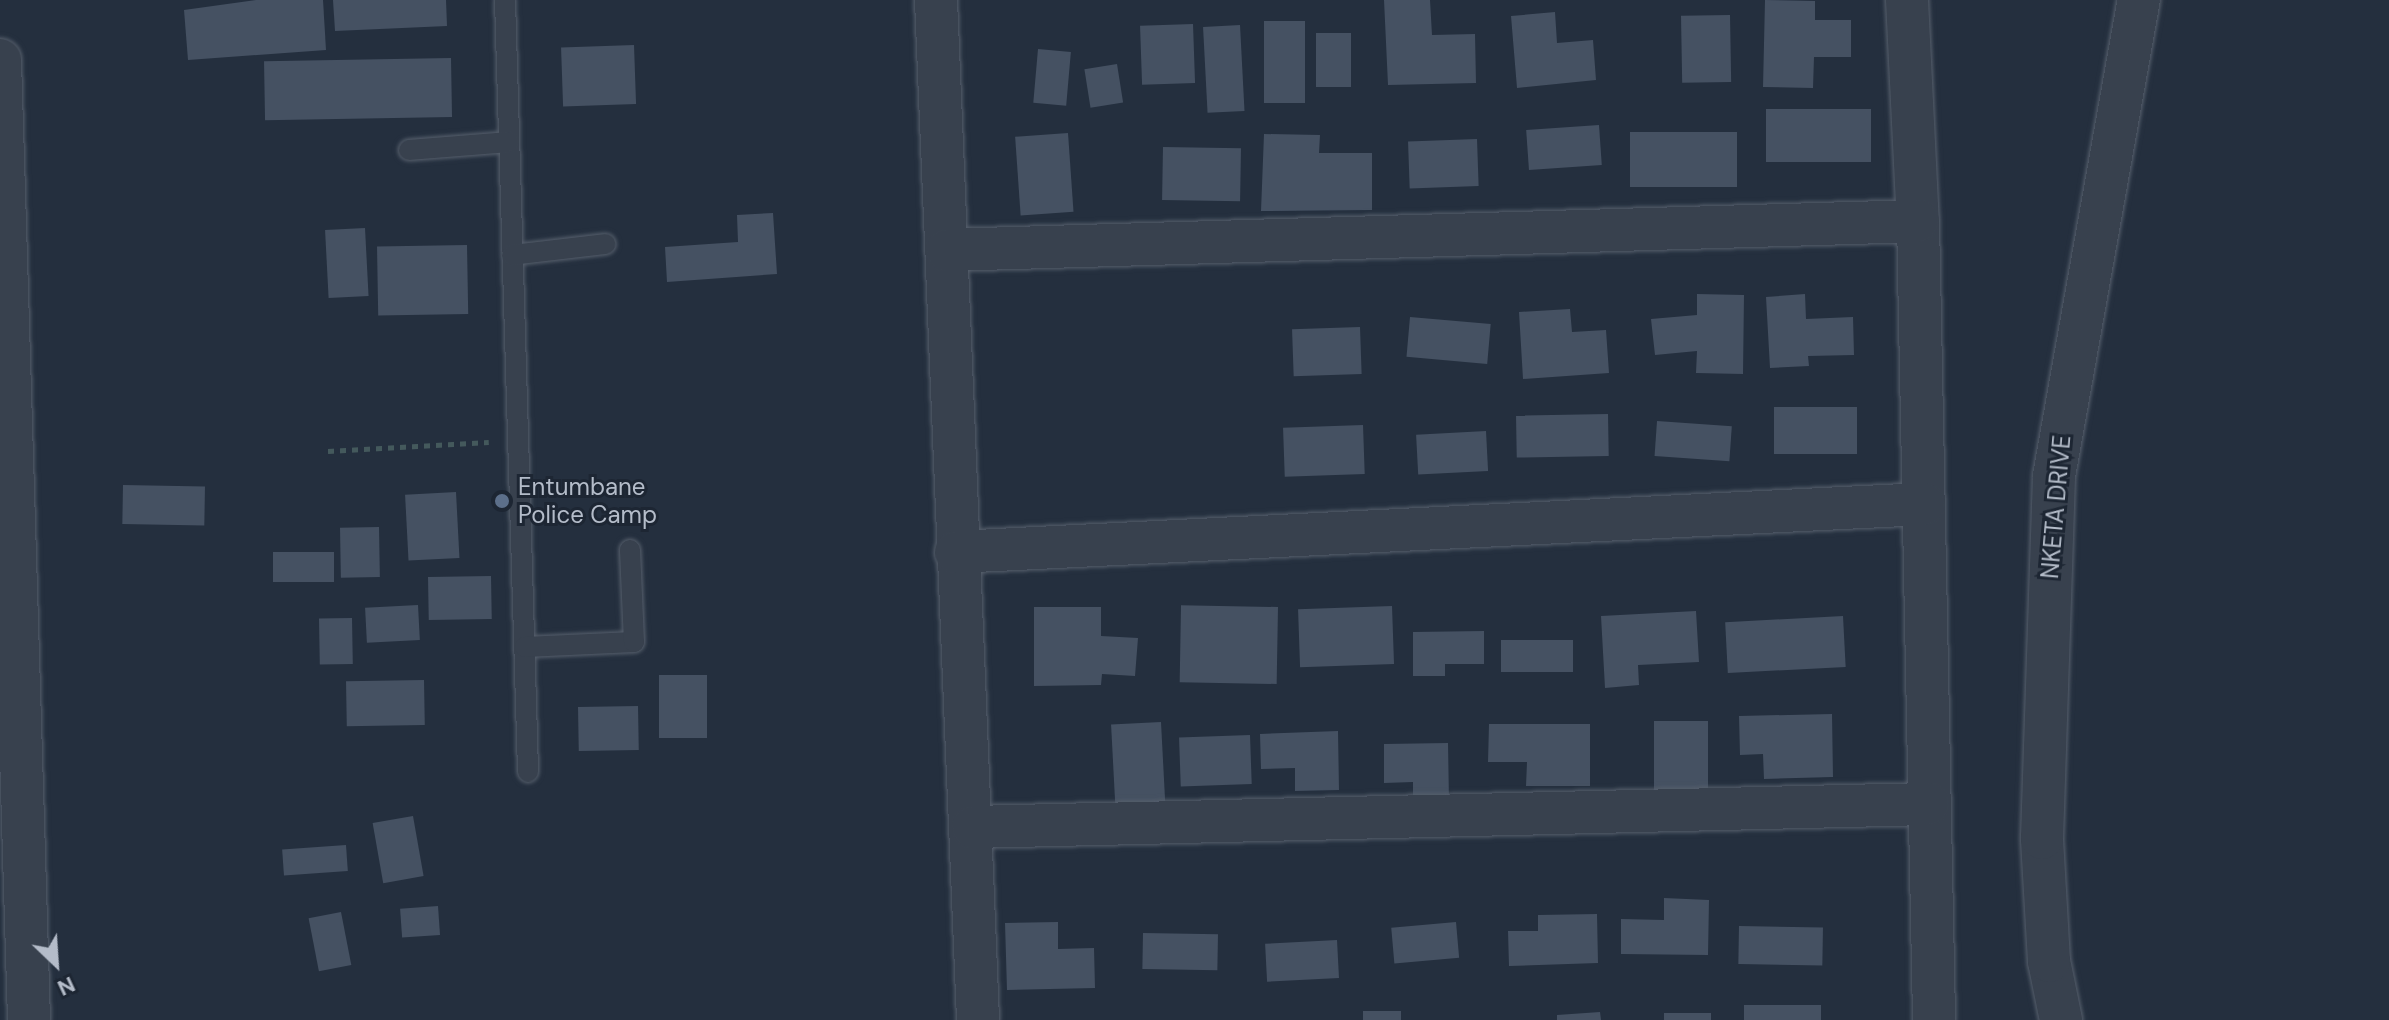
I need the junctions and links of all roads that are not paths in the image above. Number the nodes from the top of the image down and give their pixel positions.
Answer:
1 (505, 0) edge
2 (936, 0) edge
3 (1907, 0) edge
4 (2139, 0) edge
5 (0, 60) edge
6 (509, 142) junction
7 (409, 150) dead end
8 (1918, 221) junction
9 (605, 244) dead end
10 (947, 250) junction
11 (512, 255) junction
12 (1924, 504) junction
13 (630, 550) dead end
14 (956, 552) junction
15 (6, 586) edge
16 (525, 647) junction
17 (528, 772) dead end
18 (1928, 804) junction
19 (973, 827) junction
20 (29, 1020) edge
21 (978, 1020) edge
22 (1934, 1020) edge
23 (2061, 1020) edge

1 - 6 lane
2 - 10 street
3 - 8 street
4 - 23 street, NKETA DRIVE
5 - 15 street
6 - 7 lane
6 - 11 lane
8 - 10 street
8 - 12 street
9 - 11 lane
10 - 14 street
11 - 16 lane
12 - 14 street
12 - 18 street
13 - 16 lane
14 - 19 street
15 - 20 street
16 - 17 lane
18 - 19 street
18 - 22 street
19 - 21 street

